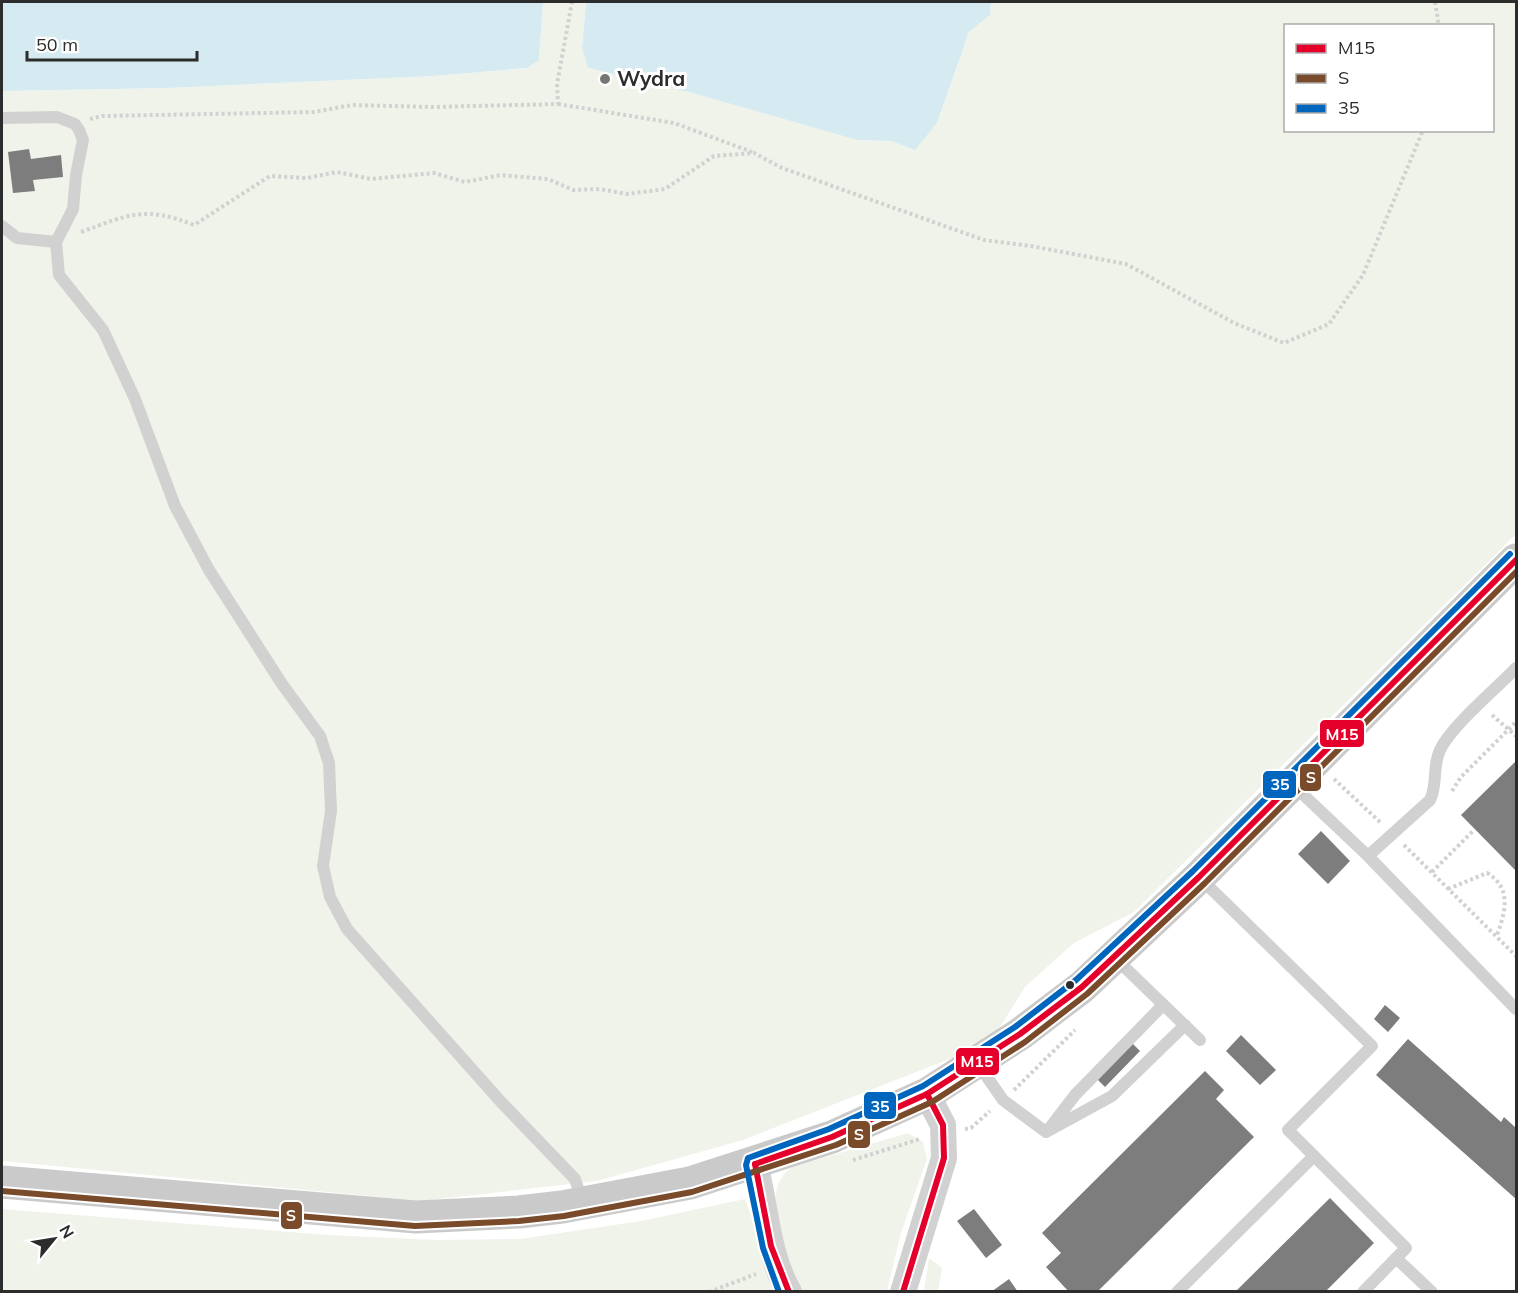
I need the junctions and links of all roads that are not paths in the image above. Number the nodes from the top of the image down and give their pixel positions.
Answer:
1 (2, 117) edge
2 (2, 226) edge
3 (56, 242) junction
4 (1516, 560) edge
5 (1516, 668) edge
6 (1292, 785) junction
7 (1368, 856) junction
8 (1199, 877) junction
9 (1114, 958) junction
10 (1163, 1005) junction
11 (1516, 1009) edge
12 (1185, 1025) junction
13 (1200, 1040) dead end
14 (977, 1063) junction
15 (927, 1094) junction
16 (1046, 1132) junction
17 (1314, 1156) junction
18 (755, 1164) junction
19 (2, 1182) edge
20 (583, 1204) junction
21 (1396, 1258) junction
22 (789, 1292) edge
23 (903, 1292) edge
24 (1178, 1292) edge
25 (1363, 1292) edge
26 (1432, 1292) edge

1 - 3 lane
2 - 3 lane
3 - 20 lane
4 - 6 street
5 - 7 lane
6 - 7 lane
6 - 8 street
7 - 11 lane
8 - 9 street
8 - 17 lane
9 - 10 lane
9 - 14 street
10 - 12 lane
10 - 16 lane
12 - 13 lane
12 - 16 lane
14 - 15 street
14 - 16 lane
15 - 18 street
15 - 23 street
17 - 21 lane
17 - 24 lane
18 - 20 street
18 - 22 street
19 - 20 street
21 - 25 lane
21 - 26 lane

